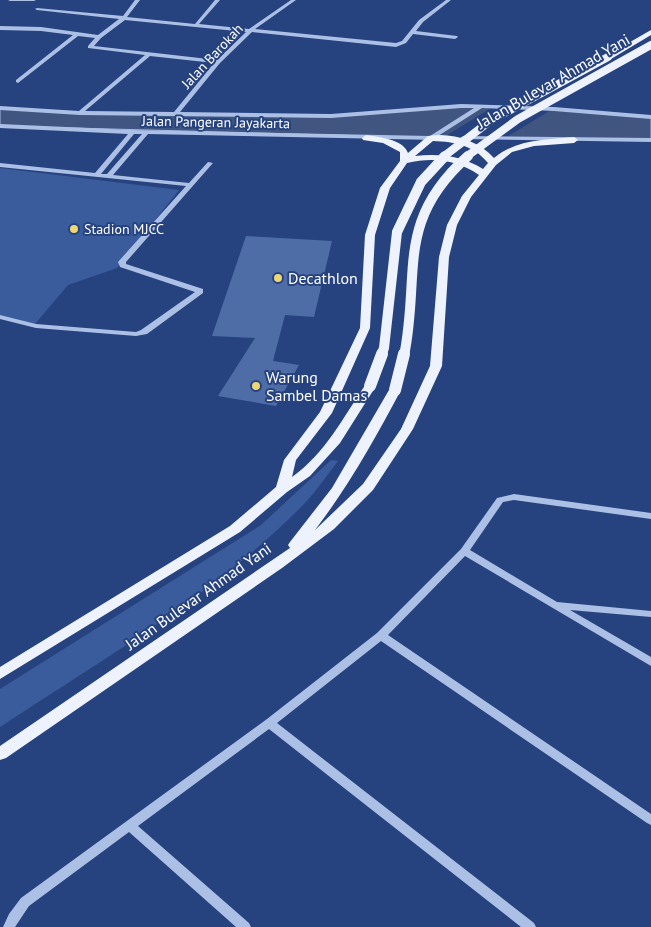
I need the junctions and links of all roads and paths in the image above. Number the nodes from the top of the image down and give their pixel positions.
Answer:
1 (10, 0) edge
2 (34, 0) edge
3 (138, 0) edge
4 (218, 0) edge
5 (294, 0) edge
6 (449, 0) edge
7 (37, 9) dead end
8 (124, 18) junction
9 (198, 23) junction
10 (0, 28) edge
11 (252, 29) junction
12 (411, 32) junction
13 (651, 32) edge
14 (77, 34) junction
15 (99, 37) junction
16 (455, 37) dead end
17 (651, 45) edge
18 (148, 55) junction
19 (218, 62) junction
20 (18, 81) dead end
21 (480, 107) junction
22 (0, 108) edge
23 (80, 113) junction
24 (175, 115) junction
25 (651, 117) edge
26 (0, 126) edge
27 (132, 132) junction
28 (146, 132) junction
29 (434, 135) junction
30 (366, 138) junction
31 (574, 140) junction
32 (651, 140) edge
33 (404, 161) junction
34 (210, 163) dead end
35 (493, 163) junction
36 (0, 165) edge
37 (484, 174) junction
38 (97, 175) junction
39 (109, 176) junction
40 (190, 185) junction
41 (0, 317) edge
42 (282, 489) junction
43 (651, 516) edge
44 (464, 551) junction
45 (277, 565) junction
46 (555, 605) junction
47 (651, 614) edge
48 (381, 636) junction
49 (651, 662) edge
50 (0, 674) edge
51 (269, 723) junction
52 (0, 754) edge
53 (651, 820) edge
54 (130, 826) junction
55 (9, 927) edge
56 (245, 927) edge
57 (530, 927) edge

1 - 2 street
3 - 8 street
4 - 9 street
5 - 11 street, Jalan Barokah
6 - 12 street
7 - 8 street
8 - 9 street
8 - 15 street
9 - 11 street
10 - 14 street
11 - 12 street
11 - 19 street, Jalan Barokah
12 - 16 street
13 - 42 main road, Jalan Bulevar Ahmad Yani, bridge
14 - 15 street
14 - 20 street
15 - 18 street
17 - 45 main road, Jalan Bulevar Ahmad Yani, bridge
18 - 19 street
18 - 23 street
19 - 24 street, Jalan Barokah
21 - 24 street
21 - 25 street
21 - 29 street
22 - 23 street
23 - 24 street
26 - 27 street, Jalan Pangeran Jayakarta
27 - 28 street, Jalan Pangeran Jayakarta
27 - 38 street
28 - 30 street, Jalan Pangeran Jayakarta
28 - 39 street
29 - 30 street, Jalan Pangeran Jayakarta
29 - 31 street, Jalan Pangeran Jayakarta
29 - 33 main road
29 - 35 main road
30 - 33 main road
31 - 32 street, Jalan Pangeran Jayakarta
31 - 35 main road
33 - 37 main road
33 - 42 main road
34 - 40 street
35 - 37 main road
36 - 38 street
37 - 45 main road
38 - 39 street
39 - 40 street
40 - 41 street
42 - 50 main road, Jalan Bulevar Ahmad Yani
43 - 44 street
44 - 46 street
44 - 48 street
45 - 52 main road, Jalan Bulevar Ahmad Yani
46 - 47 street
46 - 49 street
48 - 51 street
48 - 53 street
51 - 54 street
51 - 57 street
54 - 55 street
54 - 56 street

